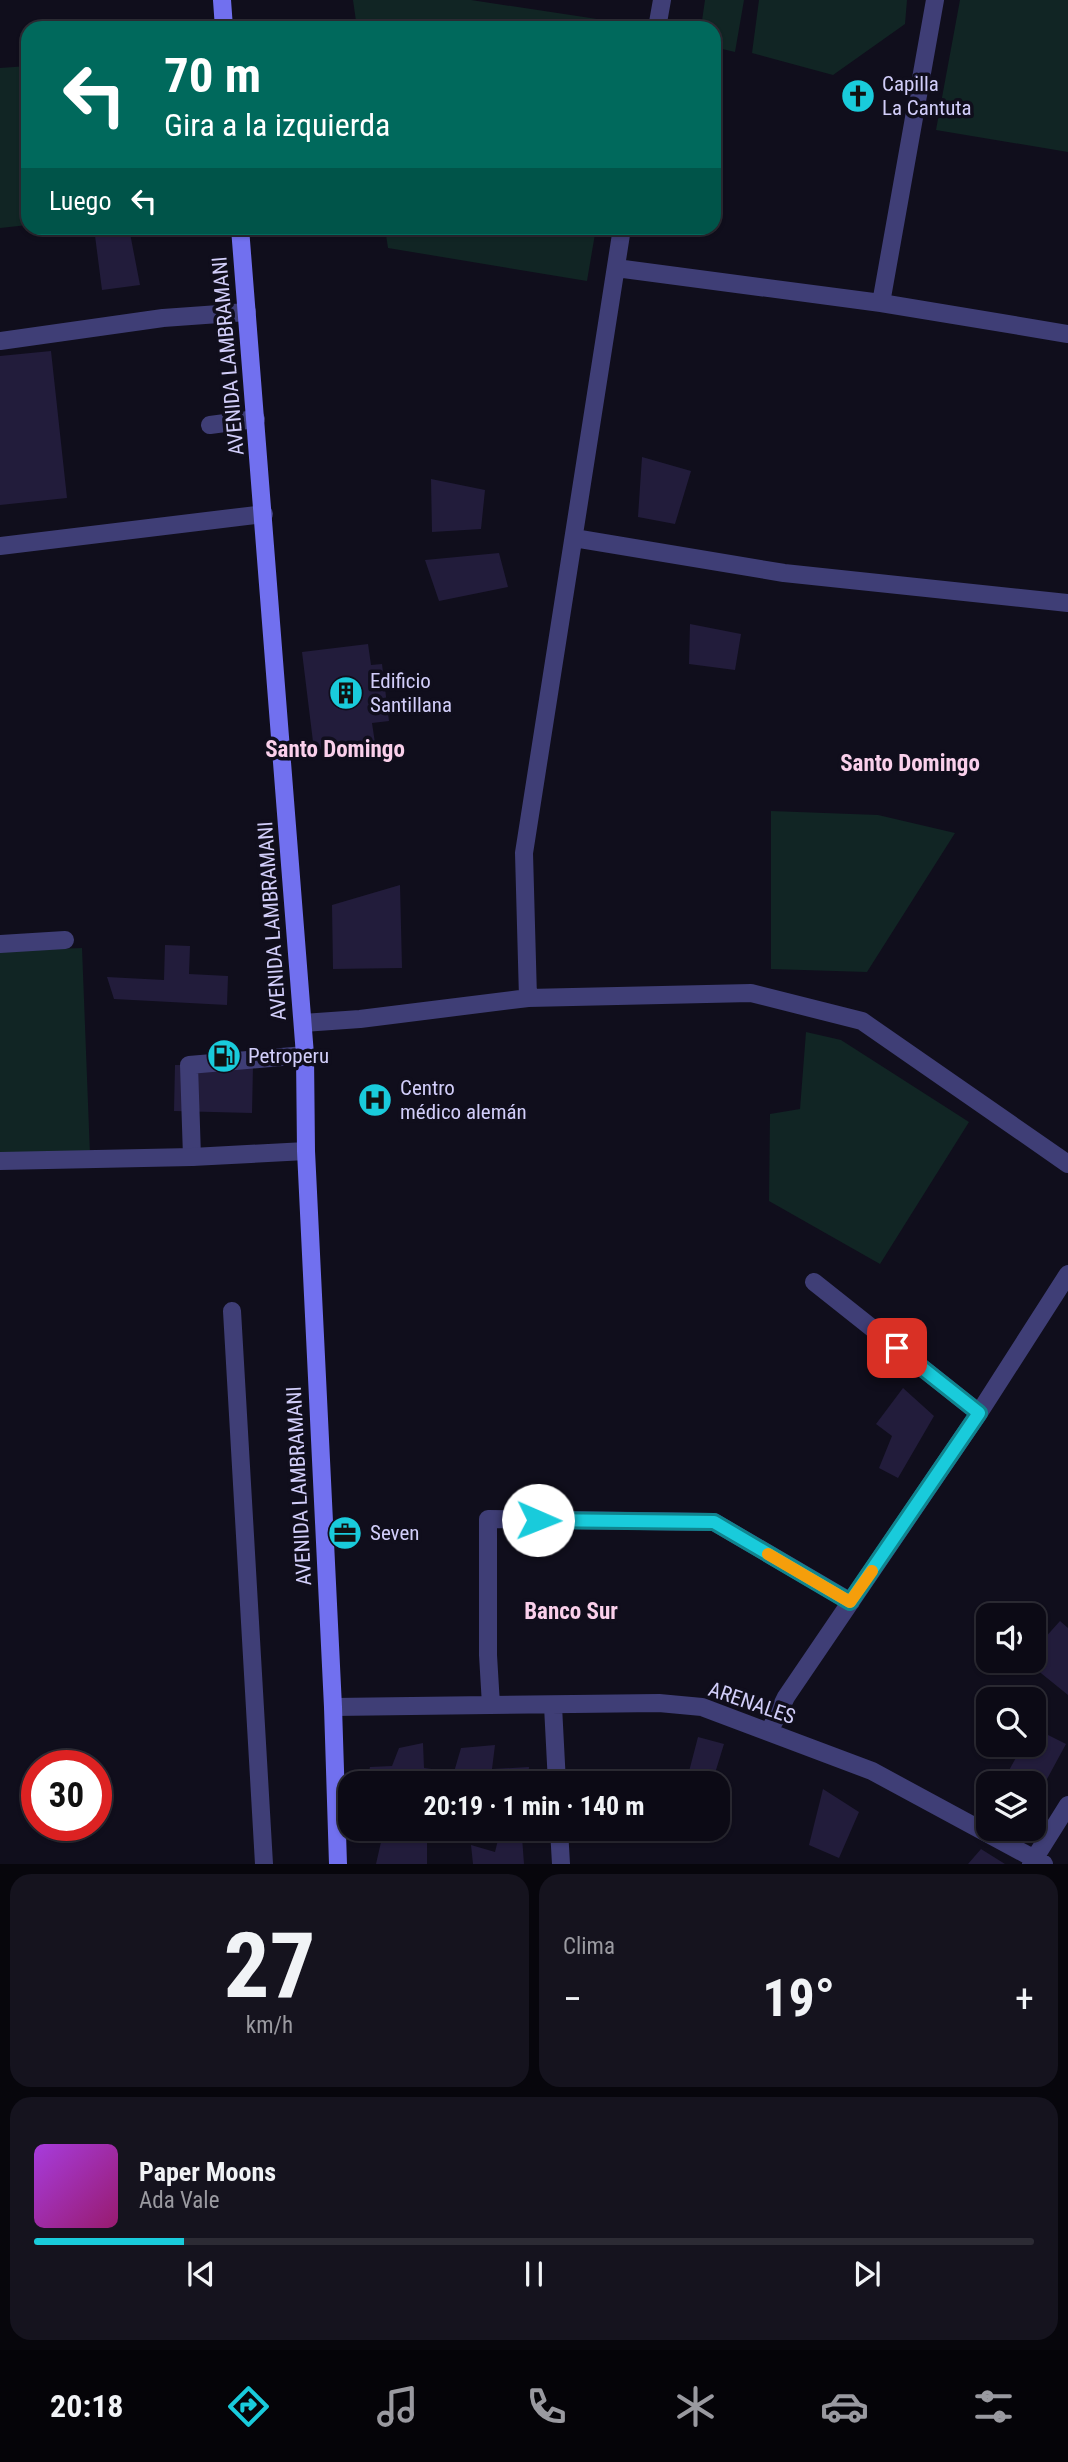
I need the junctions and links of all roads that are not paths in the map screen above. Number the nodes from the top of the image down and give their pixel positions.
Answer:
1 (222, 0) edge
2 (662, 0) edge
3 (935, 0) edge
4 (224, 21) edge
5 (658, 21) edge
6 (241, 235) edge
7 (621, 235) edge
8 (616, 268) junction
9 (881, 303) junction
10 (247, 312) junction
11 (1068, 334) edge
12 (0, 341) edge
13 (256, 419) junction
14 (210, 425) dead end
15 (264, 514) junction
16 (574, 538) junction
17 (0, 546) edge
18 (1068, 603) edge
19 (65, 940) dead end
20 (0, 944) edge
21 (528, 998) junction
22 (303, 1023) junction
23 (305, 1055) junction
24 (306, 1151) junction
25 (192, 1157) junction
26 (0, 1161) edge
27 (1068, 1164) edge
28 (1068, 1274) edge
29 (814, 1282) dead end
30 (232, 1311) dead end
31 (979, 1413) junction
32 (850, 1602) junction
33 (491, 1705) junction
34 (553, 1706) junction
35 (333, 1707) junction
36 (769, 1732) junction
37 (556, 1771) edge
38 (1068, 1805) edge
39 (560, 1841) edge
40 (1037, 1862) edge
41 (264, 1864) edge
42 (338, 1864) edge
43 (561, 1864) edge

1 - 4 main road
2 - 5 street
3 - 9 street
6 - 10 main road, AVENIDA LAMBRAMANI
7 - 8 street
8 - 9 street
8 - 16 street
9 - 11 street
10 - 12 street
10 - 13 main road, AVENIDA LAMBRAMANI
13 - 14 street
13 - 15 main road, AVENIDA LAMBRAMANI
15 - 17 street
15 - 22 main road, AVENIDA LAMBRAMANI
16 - 18 street
16 - 21 street
19 - 20 street
21 - 22 street
21 - 27 street
22 - 23 main road, AVENIDA LAMBRAMANI
23 - 24 main road, AVENIDA LAMBRAMANI
23 - 25 street
24 - 25 street
24 - 35 main road, AVENIDA LAMBRAMANI
25 - 26 street
28 - 31 street
29 - 31 street
30 - 41 street
31 - 32 street
32 - 33 street
32 - 36 street
33 - 34 street, ARENALES
33 - 35 street, ARENALES
34 - 36 street, ARENALES
34 - 37 street
35 - 42 main road, AVENIDA LAMBRAMANI
36 - 40 street, ARENALES
38 - 40 street
39 - 43 street

